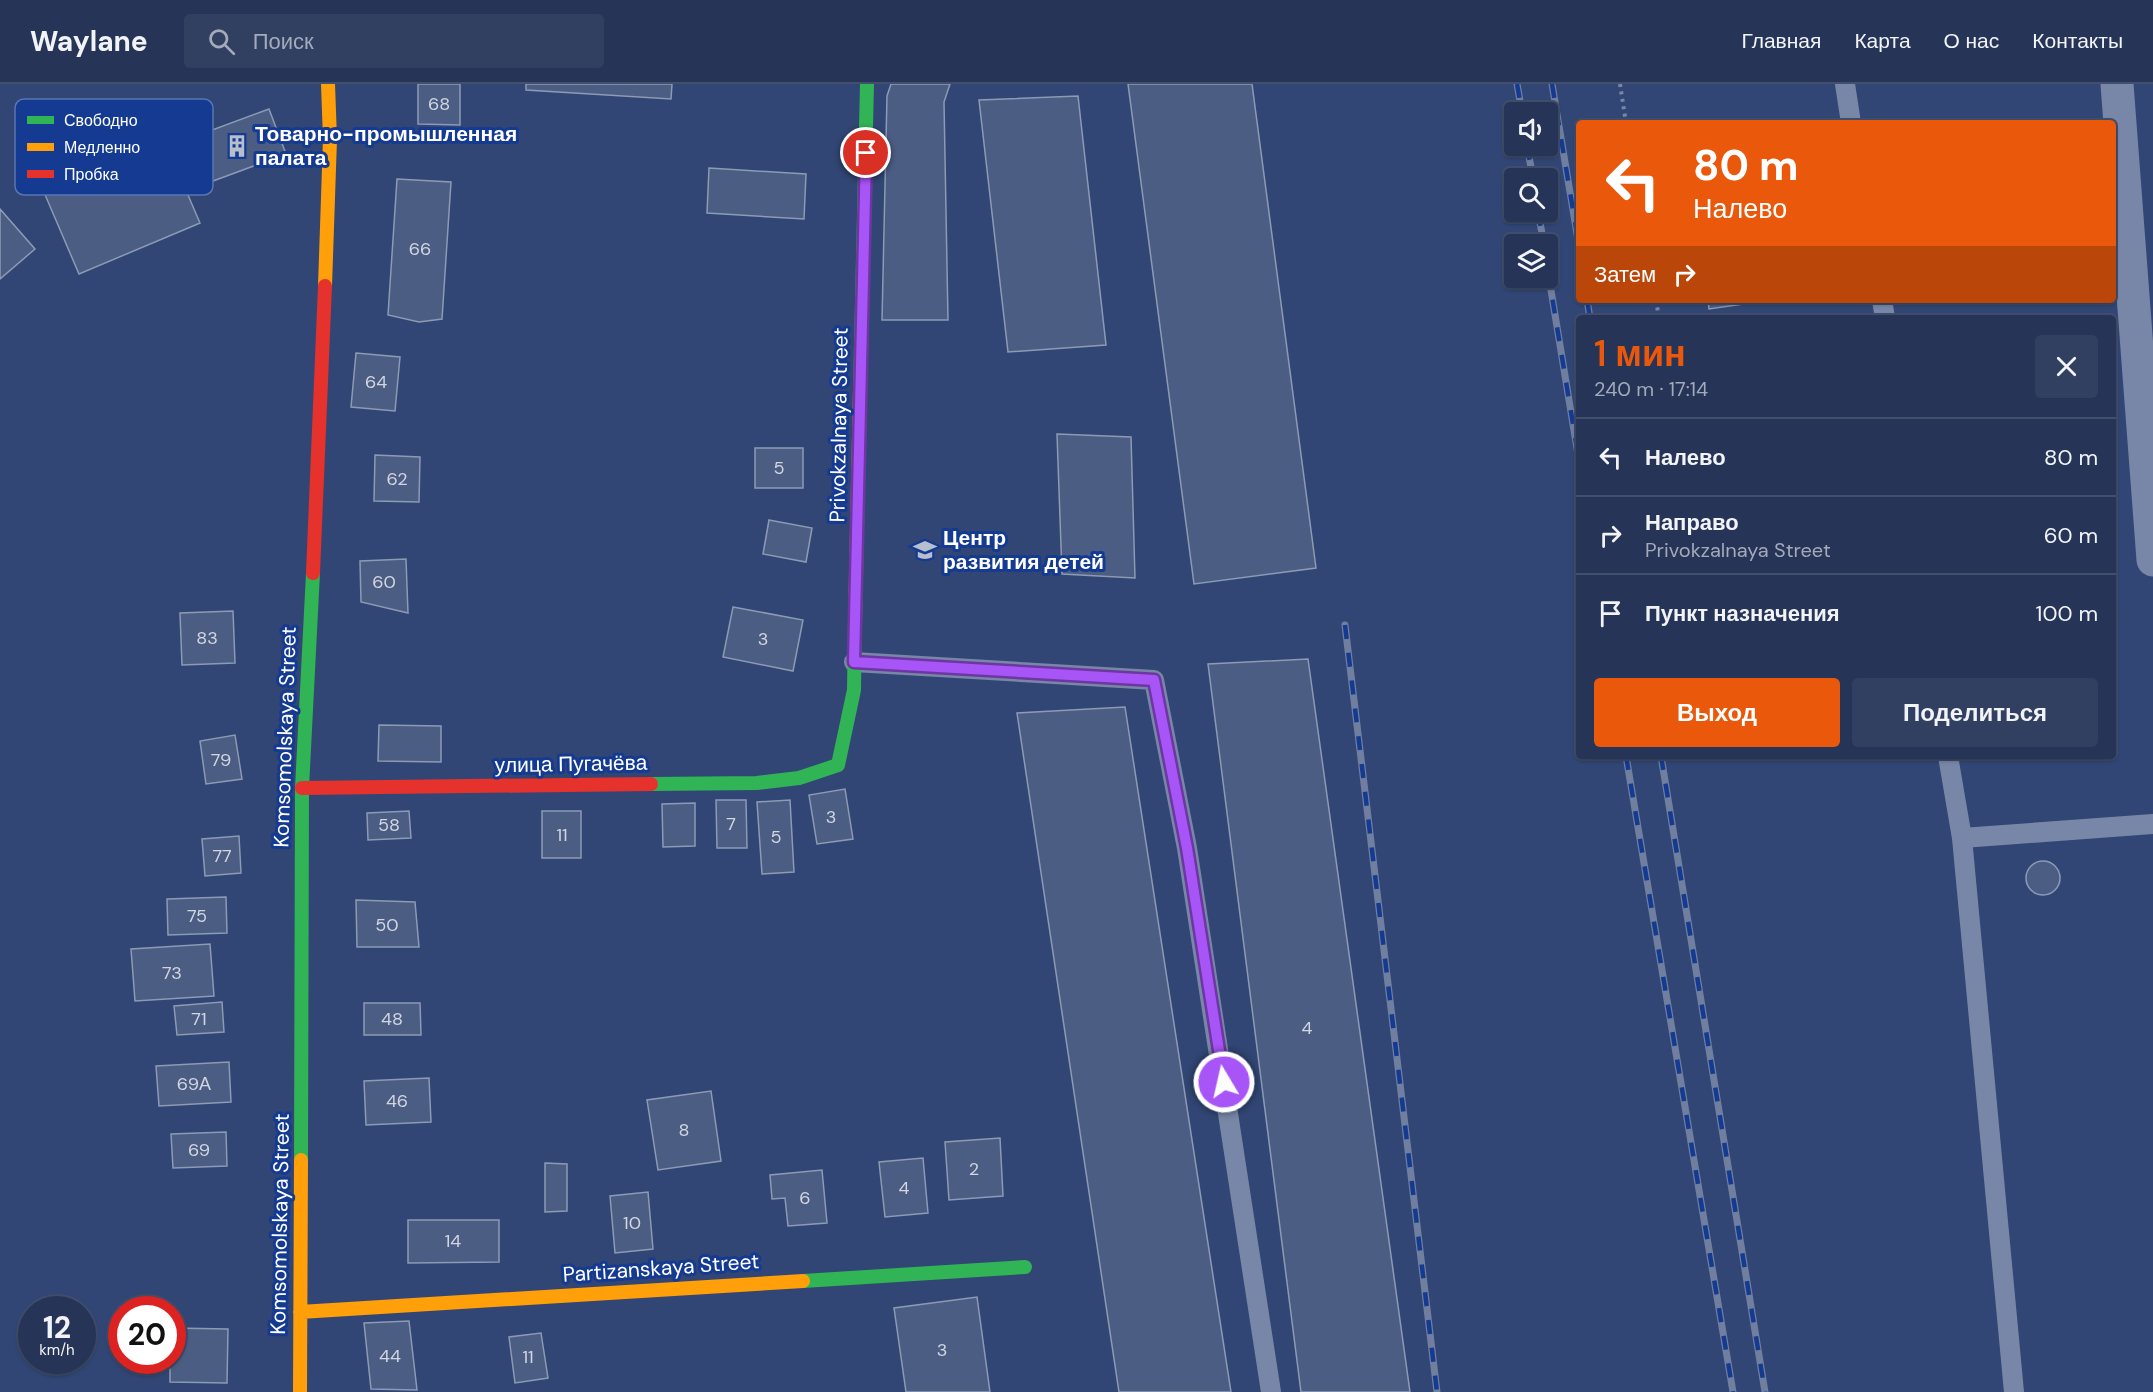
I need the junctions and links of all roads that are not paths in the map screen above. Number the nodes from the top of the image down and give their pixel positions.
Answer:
1 (328, 84) edge
2 (867, 84) edge
3 (1845, 84) edge
4 (2117, 84) edge
5 (1851, 120) edge
6 (2153, 560) edge
7 (854, 662) junction
8 (1949, 759) edge
9 (838, 765) joint
10 (302, 788) junction
11 (2153, 824) edge
12 (1962, 838) junction
13 (1025, 1267) dead end
14 (300, 1312) junction
15 (300, 1392) edge
16 (1271, 1392) edge
17 (2014, 1392) edge

1 - 10 street, Komsomolskaya Street
2 - 7 street, Privokzalnaya Street
3 - 5 lane
4 - 6 street
7 - 9 street, Privokzalnaya Street
7 - 16 lane
8 - 12 lane
9 - 10 street, улица Пугачёва
10 - 14 street, Komsomolskaya Street
11 - 12 lane
12 - 17 lane
13 - 14 street, Partizanskaya Street
14 - 15 street, Komsomolskaya Street

